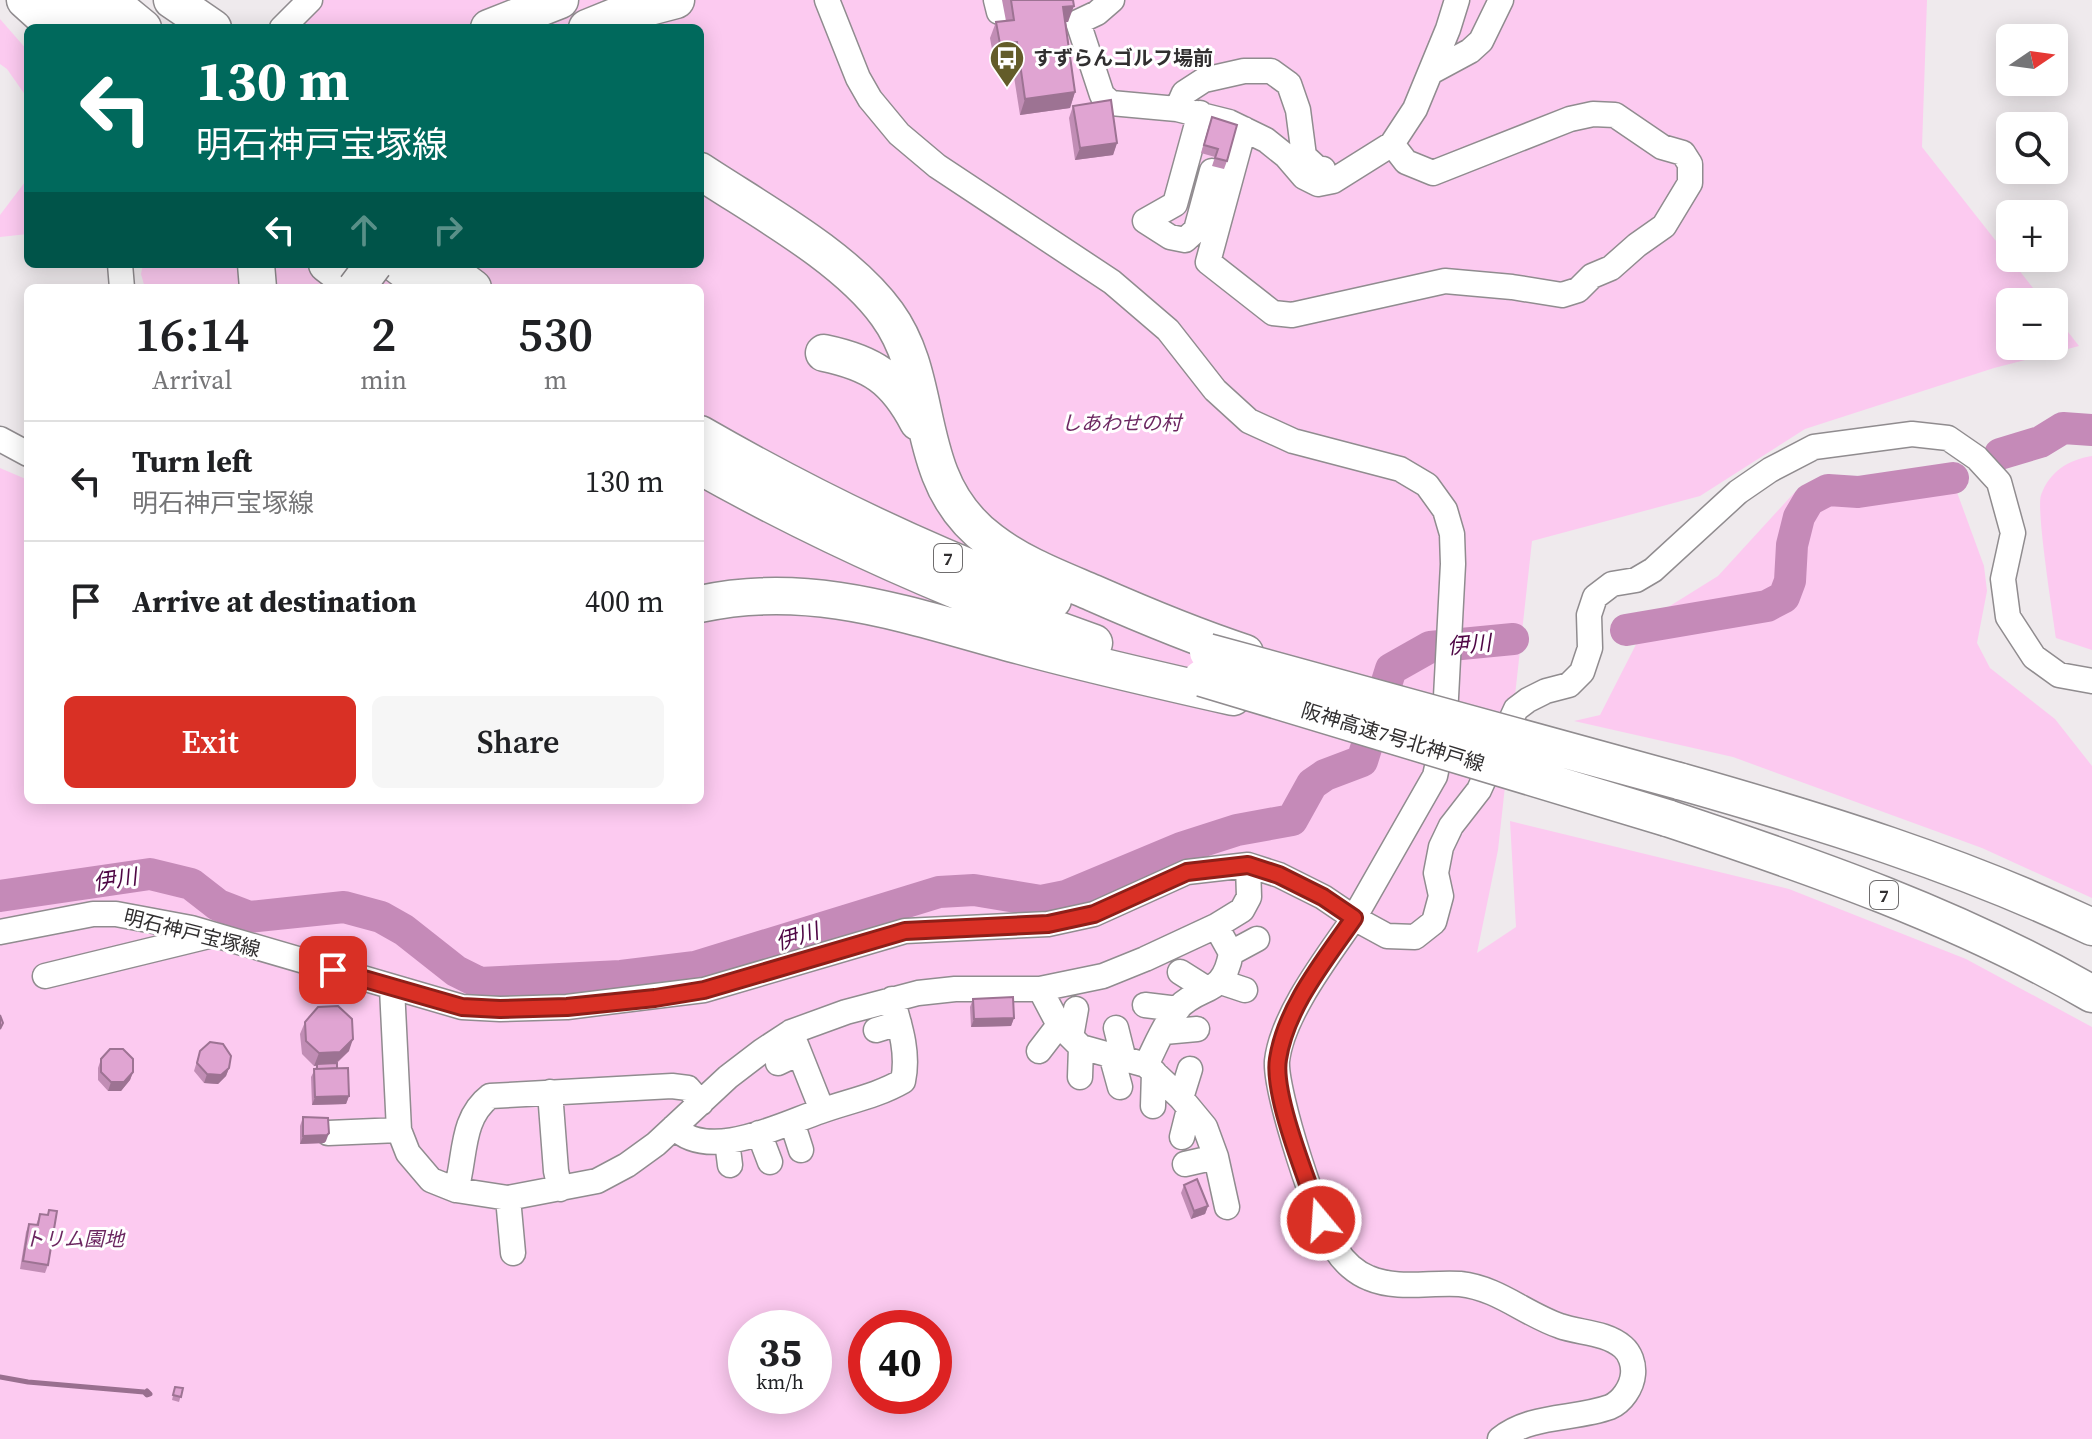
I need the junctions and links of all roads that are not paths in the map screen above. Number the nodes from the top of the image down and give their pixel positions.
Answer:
1 (25, 0) edge
2 (68, 0) edge
3 (109, 0) edge
4 (172, 0) edge
5 (310, 0) edge
6 (560, 0) edge
7 (610, 0) edge
8 (678, 0) edge
9 (827, 0) edge
10 (1112, 0) edge
11 (1457, 0) edge
12 (1501, 0) edge
13 (52, 24) edge
14 (97, 24) edge
15 (138, 24) edge
16 (207, 24) edge
17 (286, 24) edge
18 (499, 24) edge
19 (567, 24) edge
20 (597, 24) edge
21 (640, 24) edge
22 (1431, 72) junction
23 (1415, 109) junction
24 (1189, 111) junction
25 (1244, 129) junction
26 (1392, 144) junction
27 (1212, 171) dead end
28 (704, 174) edge
29 (332, 268) edge
30 (391, 268) edge
31 (400, 268) edge
32 (446, 268) edge
33 (352, 284) edge
34 (377, 284) edge
35 (422, 284) edge
36 (468, 284) edge
37 (824, 353) dead end
38 (704, 436) edge
39 (0, 439) edge
40 (930, 444) junction
41 (24, 452) edge
42 (704, 468) edge
43 (704, 593) edge
44 (739, 596) junction
45 (704, 603) edge
46 (1205, 665) junction
47 (2092, 681) edge
48 (1248, 865) junction
49 (1354, 918) junction
50 (1216, 926) junction
51 (2092, 927) edge
52 (0, 932) edge
53 (215, 935) junction
54 (1257, 939) dead end
55 (1231, 953) junction
56 (1180, 972) dead end
57 (45, 976) dead end
58 (1214, 986) junction
59 (392, 988) junction
60 (1040, 989) junction
61 (1245, 990) dead end
62 (2092, 994) edge
63 (1145, 1005) dead end
64 (1178, 1009) junction
65 (899, 1028) junction
66 (1116, 1028) dead end
67 (1197, 1029) dead end
68 (1072, 1030) junction
69 (1164, 1032) junction
70 (1039, 1051) dead end
71 (1134, 1064) junction
72 (1190, 1069) dead end
73 (1080, 1077) dead end
74 (693, 1087) junction
75 (1120, 1087) dead end
76 (810, 1097) junction
77 (1185, 1104) junction
78 (1153, 1106) dead end
79 (399, 1130) junction
80 (552, 1130) junction
81 (328, 1133) edge
82 (730, 1133) junction
83 (1182, 1137) dead end
84 (685, 1143) junction
85 (801, 1150) dead end
86 (1216, 1157) junction
87 (770, 1162) dead end
88 (1185, 1164) dead end
89 (730, 1165) dead end
90 (468, 1176) junction
91 (508, 1198) junction
92 (1227, 1207) dead end
93 (513, 1253) dead end
94 (1500, 1439) edge

1 - 13 highway
2 - 14 highway
3 - 15 highway
4 - 16 highway
5 - 17 street
6 - 18 highway
7 - 19 highway
8 - 20 highway
8 - 21 highway
9 - 49 street
10 - 24 street
11 - 22 street
12 - 22 street
22 - 23 street
23 - 24 street
23 - 26 street
24 - 25 street
24 - 27 street
25 - 26 street
25 - 26 street
28 - 40 highway, 7
29 - 33 highway
30 - 34 highway
31 - 35 highway
32 - 36 highway
37 - 40 highway
38 - 46 highway, 阪神高速7号北神戸線 / 7
39 - 41 street
40 - 46 highway, 7
42 - 46 highway, 阪神高速7号北神戸線 / 7
43 - 44 highway
44 - 45 highway, 7
44 - 46 highway, 7
46 - 51 highway, 阪神高速7号北神戸線 / 7, bridge
46 - 62 highway, 阪神高速7号北神戸線 / 7, bridge
47 - 49 street, 明石神戸宝塚線
48 - 49 street, 明石神戸宝塚線
48 - 50 street
48 - 59 street, 明石神戸宝塚線
49 - 94 street
50 - 55 street
50 - 60 street
52 - 53 street, 明石神戸宝塚線
53 - 57 street
53 - 59 street, 明石神戸宝塚線
54 - 55 street
55 - 58 street
56 - 58 street
58 - 61 street
58 - 64 street
59 - 79 street
60 - 65 street
60 - 68 street
63 - 64 street
64 - 69 street
65 - 76 street
65 - 76 street
66 - 71 street
67 - 69 street
68 - 70 street
68 - 71 street
68 - 73 street
69 - 71 street
71 - 75 street
71 - 77 street
71 - 78 street
72 - 77 street
74 - 76 street
74 - 80 street
74 - 84 street
76 - 82 street
76 - 85 street
76 - 87 street
77 - 83 street
77 - 86 street
79 - 81 street
79 - 90 street
80 - 84 street
80 - 90 street
80 - 91 street
82 - 84 street
82 - 89 street
86 - 88 street
86 - 92 street
90 - 91 street
91 - 93 street

